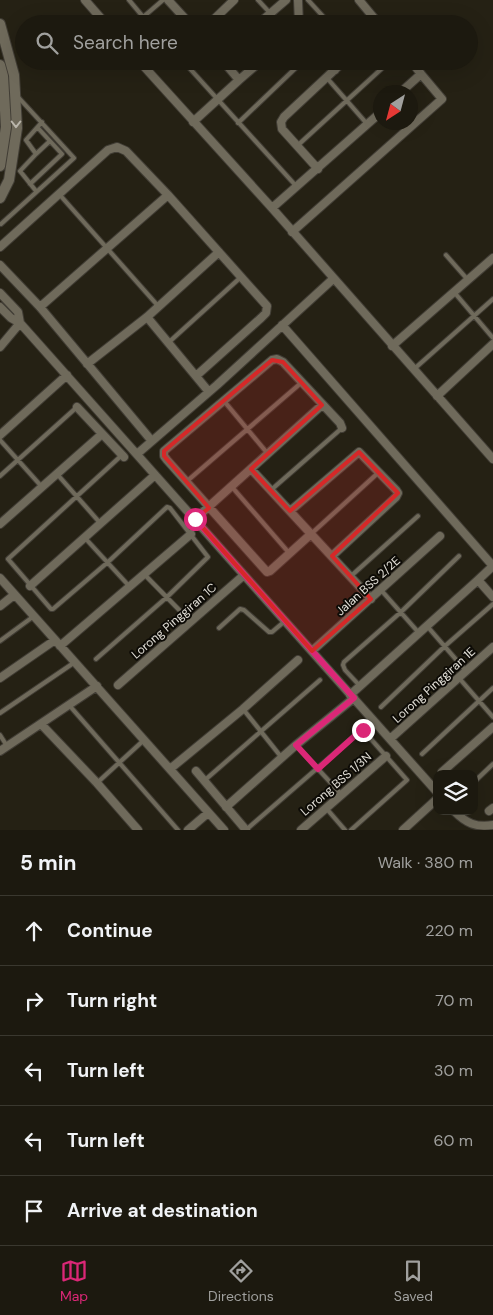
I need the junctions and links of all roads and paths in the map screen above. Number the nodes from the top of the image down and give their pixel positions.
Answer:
1 (85, 0) edge
2 (129, 0) edge
3 (163, 0) edge
4 (168, 0) edge
5 (234, 0) edge
6 (258, 0) edge
7 (286, 0) edge
8 (298, 0) edge
9 (308, 0) edge
10 (358, 0) edge
11 (270, 14) joint
12 (98, 15) edge
13 (141, 15) edge
14 (145, 15) edge
15 (182, 15) edge
16 (218, 15) edge
17 (298, 15) edge
18 (322, 15) edge
19 (372, 15) edge
20 (0, 24) edge
21 (0, 65) edge
22 (147, 70) edge
23 (191, 70) edge
24 (231, 70) edge
25 (251, 70) edge
26 (294, 70) edge
27 (335, 70) edge
28 (380, 70) edge
29 (418, 70) edge
30 (421, 74) junction
31 (327, 78) junction
32 (239, 80) junction
33 (409, 85) edge
34 (15, 94) junction
35 (218, 100) junction
36 (347, 101) junction
37 (373, 120) edge
38 (42, 122) junction
39 (193, 122) junction
40 (238, 123) junction
41 (368, 125) junction
42 (38, 128) junction
43 (50, 141) junction
44 (297, 146) junction
45 (36, 154) junction
46 (0, 166) edge
47 (318, 169) junction
48 (30, 184) junction
49 (297, 187) junction
50 (36, 191) junction
51 (59, 193) junction
52 (168, 196) junction
53 (0, 198) edge
54 (272, 208) junction
55 (1, 224) dead end
56 (292, 232) junction
57 (0, 247) edge
58 (107, 248) junction
59 (219, 252) junction
60 (446, 255) dead end
61 (493, 258) edge
62 (0, 265) edge
63 (242, 277) junction
64 (333, 279) junction
65 (468, 280) junction
66 (454, 292) junction
67 (0, 293) edge
68 (493, 299) edge
69 (0, 307) edge
70 (40, 307) junction
71 (159, 307) junction
72 (474, 316) junction
73 (147, 317) junction
74 (20, 323) junction
75 (282, 325) junction
76 (493, 338) edge
77 (168, 342) junction
78 (493, 344) edge
79 (392, 346) junction
80 (0, 347) edge
81 (87, 364) junction
82 (413, 370) junction
83 (67, 375) junction
84 (196, 376) junction
85 (301, 383) junction
86 (209, 392) junction
87 (437, 396) junction
88 (224, 401) junction
89 (322, 405) junction
90 (77, 407) joint
91 (342, 428) joint
92 (247, 429) junction
93 (102, 434) junction
94 (0, 435) edge
95 (0, 440) edge
96 (151, 440) junction
97 (137, 454) junction
98 (268, 454) junction
99 (123, 456) joint
100 (493, 459) edge
101 (18, 460) junction
102 (251, 469) junction
103 (379, 472) junction
104 (57, 474) junction
105 (155, 475) junction
106 (0, 476) edge
107 (186, 482) junction
108 (42, 487) junction
109 (232, 487) junction
110 (271, 490) junction
111 (76, 495) junction
112 (209, 508) junction
113 (290, 511) junction
114 (418, 516) dead end
115 (195, 519) junction
116 (0, 524) edge
117 (101, 524) junction
118 (191, 534) junction
119 (311, 534) junction
120 (440, 536) dead end
121 (85, 538) junction
122 (290, 554) junction
123 (332, 556) junction
124 (459, 556) dead end
125 (108, 562) junction
126 (493, 566) edge
127 (144, 574) junction
128 (244, 575) junction
129 (351, 576) junction
130 (0, 578) edge
131 (478, 580) junction
132 (30, 586) junction
133 (130, 587) junction
134 (381, 589) junction
135 (14, 595) junction
136 (167, 597) junction
137 (493, 597) edge
138 (370, 599) junction
139 (493, 604) edge
140 (0, 606) edge
141 (401, 612) junction
142 (34, 616) junction
143 (285, 620) junction
144 (190, 621) junction
145 (427, 626) junction
146 (219, 628) dead end
147 (419, 633) junction
148 (0, 641) edge
149 (58, 643) junction
150 (445, 646) junction
151 (493, 647) edge
152 (312, 651) junction
153 (96, 659) dead end
154 (298, 660) dead end
155 (76, 662) junction
156 (466, 671) junction
157 (0, 678) edge
158 (459, 678) junction
159 (320, 680) dead end
160 (118, 685) dead end
161 (97, 686) junction
162 (360, 686) junction
163 (493, 688) edge
164 (352, 696) junction
165 (479, 700) junction
166 (70, 705) junction
167 (380, 707) dead end
168 (243, 709) junction
169 (0, 713) edge
170 (493, 717) edge
171 (41, 724) junction
172 (493, 727) edge
173 (261, 730) junction
174 (0, 735) edge
175 (390, 739) junction
176 (144, 740) junction
177 (296, 745) junction
178 (7, 746) junction
179 (0, 751) edge
180 (422, 754) dead end
181 (386, 756) junction
182 (282, 758) junction
183 (119, 763) junction
184 (493, 764) edge
185 (170, 769) junction
186 (318, 769) junction
187 (445, 770) edge
188 (196, 771) dead end
189 (478, 778) edge
190 (205, 780) junction
191 (97, 783) junction
192 (433, 787) edge
193 (342, 794) junction
194 (433, 803) edge
195 (226, 807) junction
196 (326, 808) junction
197 (208, 813) junction
198 (458, 815) edge
199 (493, 825) edge
200 (138, 830) edge
201 (178, 830) edge
202 (188, 830) edge
203 (224, 830) edge
204 (246, 830) edge
205 (301, 830) edge
206 (345, 830) edge
207 (351, 830) edge
208 (403, 830) edge

1 - 12 street
2 - 13 lane
3 - 14 lane
4 - 15 street
5 - 16 street
6 - 11 lane
7 - 11 street
8 - 17 street
9 - 18 lane
10 - 19 street
20 - 34 street
21 - 46 street
22 - 39 street
23 - 35 lane
24 - 32 street
25 - 32 street
26 - 40 lane
27 - 31 street
28 - 36 lane
29 - 30 street
30 - 33 street
30 - 56 street
31 - 36 lane
31 - 44 street
32 - 35 street
34 - 38 lane
34 -> 53 street
35 - 39 street
35 - 40 lane
36 - 41 lane
36 - 44 lane
37 - 41 street
38 - 42 lane
38 - 50 lane
39 - 54 street
40 - 49 lane
41 - 47 street
42 - 43 lane
42 - 45 lane
43 - 45 lane
43 - 48 lane
44 - 47 street
45 - 48 lane
47 - 49 street
48 - 50 lane
49 - 54 street
50 - 55 lane
51 - 52 street
51 - 57 street
51 - 58 lane
52 - 58 street
52 - 59 street
54 - 56 street
56 - 64 street
58 - 70 street
58 - 71 lane
59 - 63 street
59 - 71 street
60 - 65 lane
61 - 65 street
62 - 70 street
63 - 77 lane
63 - 84 street
64 - 75 street
64 - 79 street
65 - 66 street
66 - 72 lane
66 - 79 street
67 - 74 street
68 - 72 lane
69 - 74 street
70 - 81 street
71 - 73 street
72 - 76 lane
72 - 82 lane
73 - 77 street
73 - 81 street
74 - 80 street
74 - 83 street
75 - 86 street
75 - 126 street
77 - 84 street
78 - 87 street
79 - 82 street
81 - 96 street
82 - 87 street
83 - 94 street
83 - 97 street
84 - 86 street
85 - 88 street
85 - 89 street
85 - 92 lane
86 - 96 street
87 - 100 street
88 - 92 lane
88 - 107 street
89 - 91 street
89 - 98 street
90 - 93 street
90 - 101 lane
91 - 110 lane
92 - 98 lane
92 - 107 lane
93 - 99 street
93 - 104 street
95 - 101 lane
96 - 97 street
97 - 105 street
98 - 102 street
99 - 111 lane
101 - 106 lane
101 - 108 lane
102 - 109 street
102 - 110 street
103 - 113 street
103 - 119 lane
103 - 123 street
104 - 108 street
104 - 111 lane
105 - 115 street
105 - 117 street
107 - 112 street
108 - 116 street
109 - 112 street
109 - 122 lane
110 - 113 street
111 - 117 lane
111 - 132 lane
112 - 115 street
112 - 122 street
113 - 119 street
114 - 129 lane
115 - 128 street
117 - 121 street
118 - 125 lane
118 - 127 street
118 - 136 lane
119 - 122 street
119 - 123 street
120 - 134 street, Jalan BSS 2/2E
121 - 125 lane
121 - 132 street
123 - 129 street
124 - 141 lane
125 - 132 lane
125 - 133 lane
126 - 131 street
127 - 133 street
127 - 136 lane
128 - 143 street
128 - 144 street, Lorong Pinggiran 1C
129 - 138 street
130 - 135 street
131 - 137 street
131 - 145 street
133 - 149 street
134 - 138 street, Jalan BSS 2/2E
134 - 141 lane
135 - 140 street
135 - 142 street
136 - 144 lane
136 - 153 lane
138 - 152 street, Jalan BSS 2/2E
139 - 150 lane
141 - 147 lane
141 - 162 lane
142 - 148 lane
142 - 149 street
143 - 146 lane
143 - 152 street
144 - 160 street, Lorong Pinggiran 1C
145 - 147 street
145 - 150 lane
147 - 162 street
149 - 155 street
149 - 157 street
150 - 156 lane
150 - 167 lane
151 - 156 street, Lorong Pinggiran 1E
152 - 164 street
154 - 168 street
155 - 161 street
155 - 169 lane
156 - 158 street, Lorong Pinggiran 1E
158 - 165 lane
158 - 175 street, Lorong Pinggiran 1E
159 - 173 lane
161 - 166 street
161 - 176 street
162 - 164 street
163 - 165 lane
164 - 175 street
164 - 177 street
165 - 170 lane
165 - 180 lane
166 - 171 street
166 - 183 lane
168 - 173 lane
168 - 185 street
171 - 178 street
171 - 191 street
172 - 187 street
173 - 182 lane
173 - 190 lane
174 - 178 lane
175 - 192 street
176 - 183 lane
176 - 185 street
177 - 182 street
177 - 186 lane
178 - 179 street
181 - 186 lane
181 - 193 street, Lorong BSS 1/3N
181 - 207 lane
182 - 195 street
183 - 191 lane
183 - 201 lane
184 - 189 lane
185 - 197 street
186 - 193 lane
186 - 204 lane
188 - 190 street
190 - 195 street
191 - 200 street
193 - 196 street, Lorong BSS 1/3N
194 - 208 street
195 - 204 street
196 - 205 street, Lorong BSS 1/3N
196 - 206 lane
197 - 202 street
197 - 203 street
198 - 199 street

